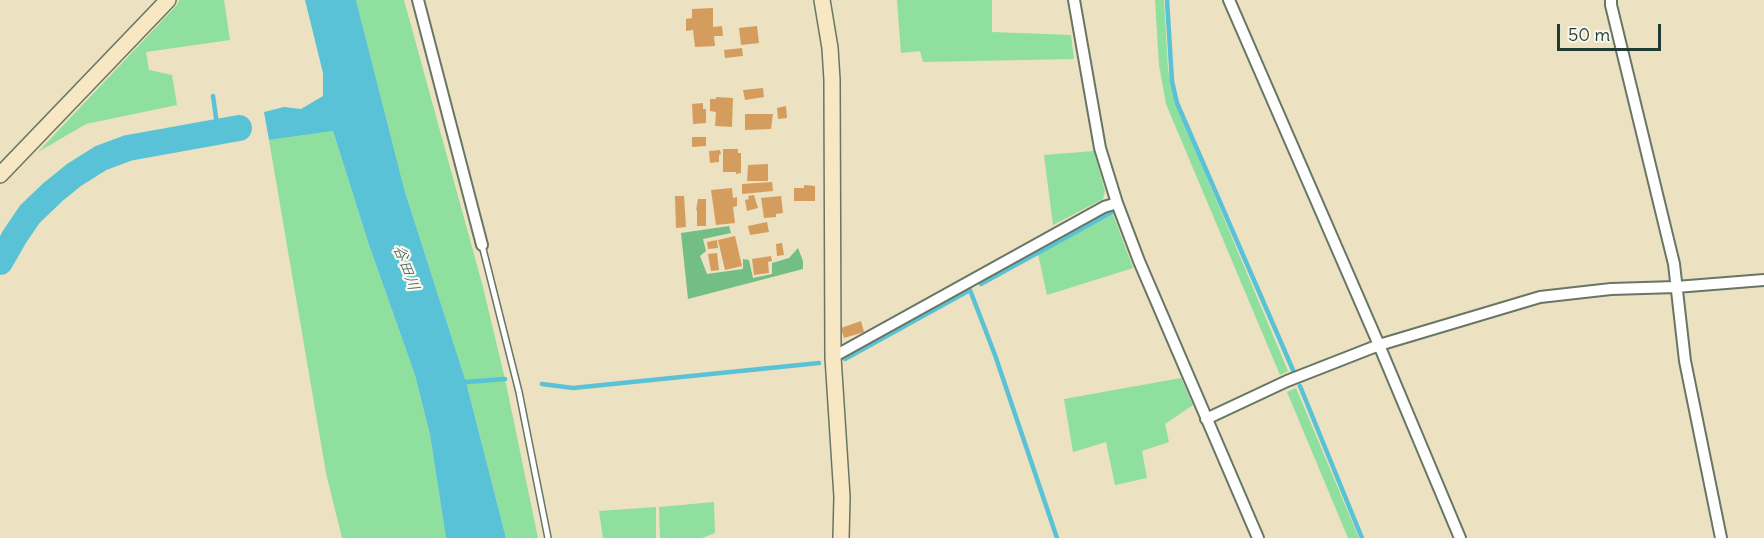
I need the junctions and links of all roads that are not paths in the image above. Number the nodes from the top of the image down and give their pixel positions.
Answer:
1 (168, 0) edge
2 (418, 0) edge
3 (822, 0) edge
4 (1074, 0) edge
5 (1229, 0) edge
6 (1611, 0) edge
7 (0, 175) edge
8 (1117, 203) junction
9 (482, 246) joint
10 (1764, 280) edge
11 (1676, 287) junction
12 (1379, 345) junction
13 (833, 357) junction
14 (1206, 419) junction
15 (548, 538) edge
16 (841, 538) edge
17 (1258, 538) edge
18 (1460, 538) edge
19 (1721, 538) edge

1 - 7 street
2 - 9 street
3 - 13 street
4 - 8 street
5 - 12 street
6 - 11 street
8 - 13 street
8 - 14 street
9 - 15 lane
10 - 11 street
11 - 12 street
11 - 19 street
12 - 14 street
12 - 18 street
13 - 16 street
14 - 17 street

